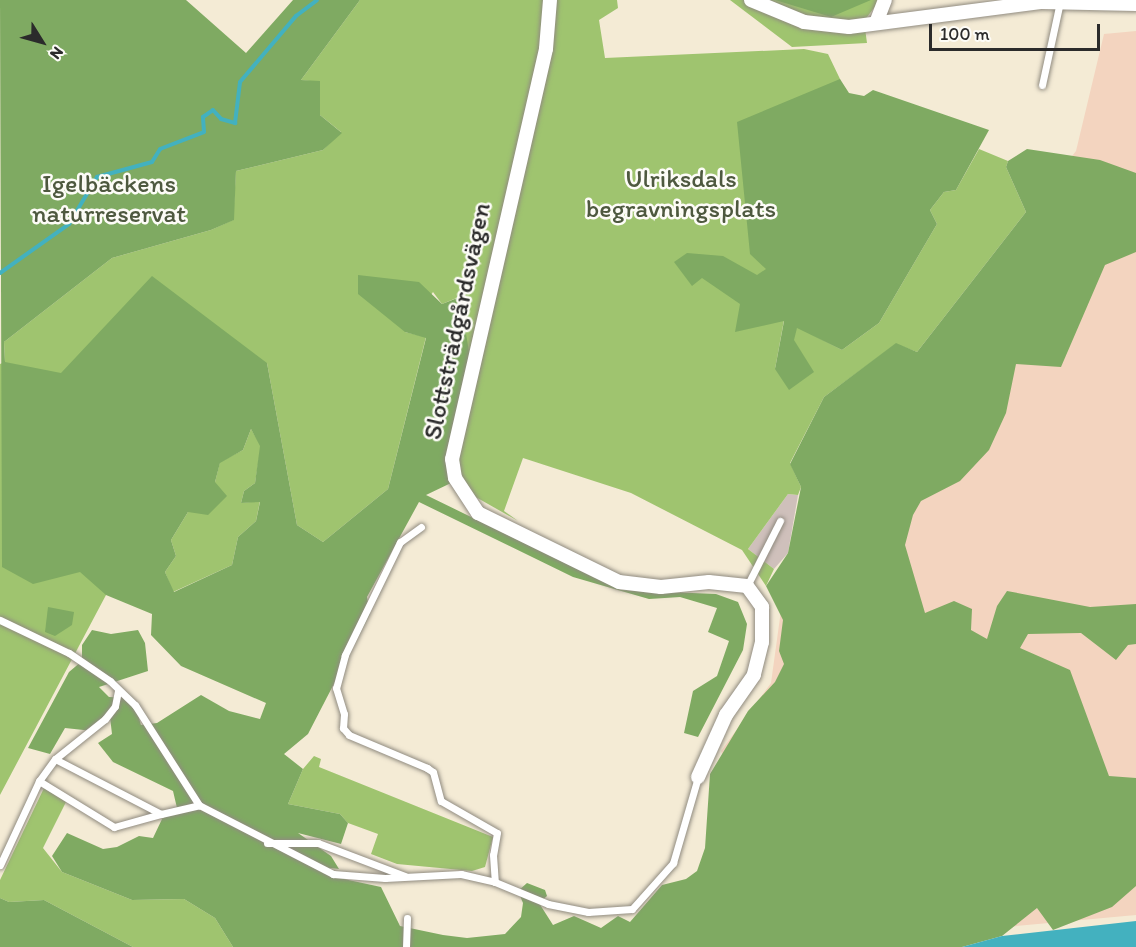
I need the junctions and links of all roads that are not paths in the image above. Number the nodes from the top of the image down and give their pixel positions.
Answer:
1 (550, 0) edge
2 (751, 0) edge
3 (885, 0) edge
4 (1060, 2) junction
5 (1136, 4) edge
6 (876, 23) junction
7 (1042, 85) dead end
8 (780, 521) dead end
9 (421, 527) dead end
10 (747, 586) junction
11 (0, 620) edge
12 (118, 690) junction
13 (55, 759) junction
14 (698, 777) joint
15 (39, 781) junction
16 (199, 805) junction
17 (161, 814) junction
18 (267, 843) junction
19 (0, 865) edge
20 (406, 877) junction
21 (495, 882) junction
22 (407, 918) dead end
23 (406, 947) edge

1 - 10 street, Slottsträdgårdsvägen
2 - 6 street
3 - 6 street
4 - 5 street
4 - 6 street
4 - 7 lane
8 - 10 lane
9 - 21 lane
10 - 14 street
11 - 12 lane
12 - 13 lane
12 - 16 lane
13 - 15 lane
13 - 17 lane
14 - 21 lane
15 - 17 lane
15 - 19 lane
16 - 17 lane
16 - 18 lane
18 - 20 lane
18 - 20 lane
20 - 21 lane
22 - 23 lane

